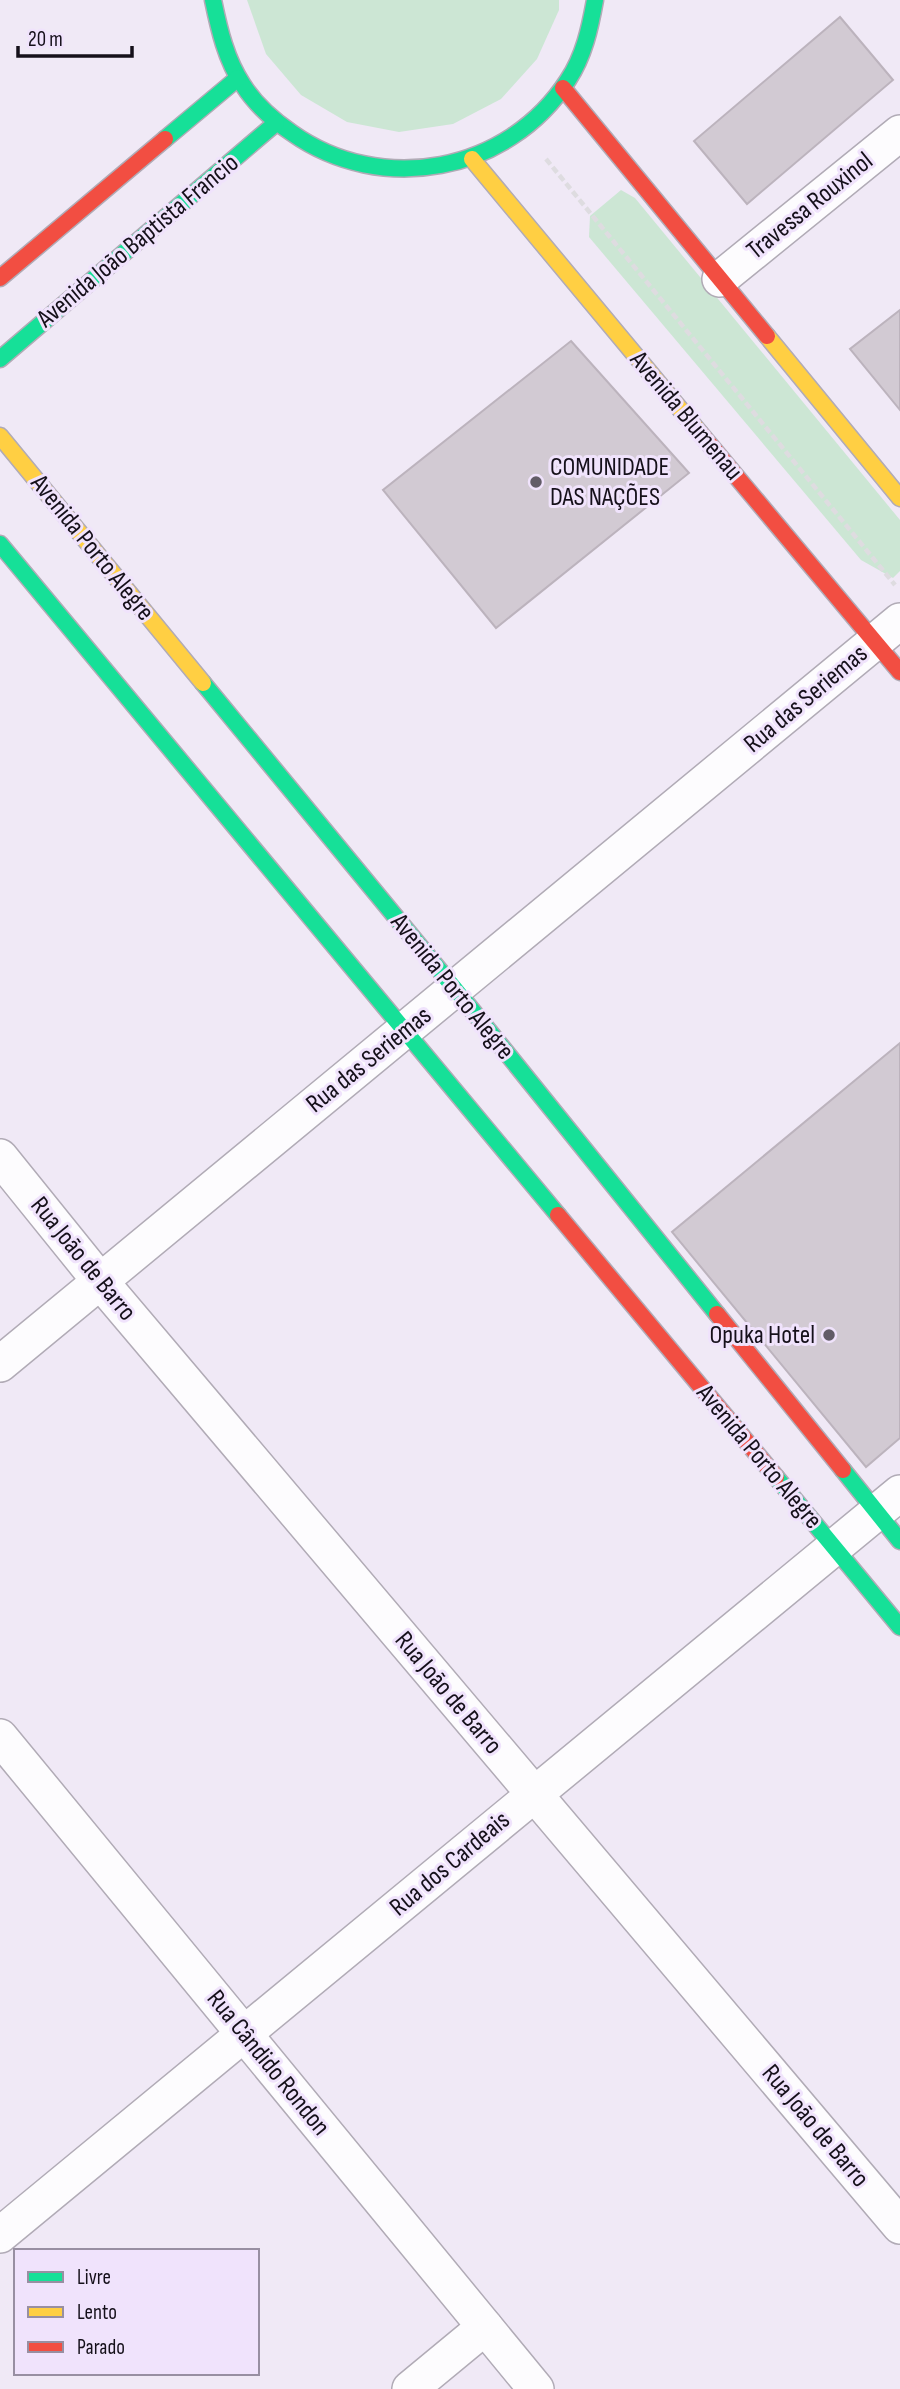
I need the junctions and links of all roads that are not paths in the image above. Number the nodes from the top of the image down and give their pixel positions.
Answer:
1 (213, 0) edge
2 (595, 0) edge
3 (238, 78) junction
4 (563, 88) junction
5 (276, 123) junction
6 (900, 133) edge
7 (472, 159) junction
8 (0, 278) edge
9 (720, 279) junction
10 (0, 359) edge
11 (0, 436) edge
12 (900, 498) edge
13 (0, 544) edge
14 (887, 632) edge
15 (900, 672) edge
16 (455, 989) junction
17 (405, 1030) junction
18 (0, 1157) edge
19 (100, 1281) junction
20 (0, 1364) edge
21 (888, 1502) edge
22 (900, 1541) edge
23 (834, 1548) junction
24 (900, 1628) edge
25 (0, 1737) edge
26 (534, 1795) junction
27 (244, 2034) junction
28 (900, 2227) edge
29 (0, 2235) edge
30 (485, 2327) junction
31 (410, 2389) edge
32 (536, 2389) edge

1 - 3 street
2 - 4 street
3 - 5 street
3 - 8 street
4 - 7 street
4 - 9 street
5 - 7 street
5 - 10 street, Avenida João Baptista Francio
6 - 9 street, Travessa Rouxinol
7 - 14 street, Avenida Blumenau
9 - 12 street
11 - 16 street, Avenida Porto Alegre
13 - 17 street, Avenida Porto Alegre
14 - 15 street, Avenida Blumenau
14 - 16 street, Rua das Seriemas
16 - 17 street, Rua das Seriemas
16 - 21 street, Avenida Porto Alegre
17 - 19 street, Rua das Seriemas
17 - 23 street, Avenida Porto Alegre
18 - 19 street, Rua João de Barro
19 - 20 street, Rua das Seriemas
19 - 26 street, Rua João de Barro
21 - 22 street, Avenida Porto Alegre
21 - 23 street, Rua dos Cardeais
23 - 24 street, Avenida Porto Alegre
23 - 26 street, Rua dos Cardeais
25 - 27 street, Rua Cândido Rondon
26 - 27 street, Rua dos Cardeais
26 - 28 street, Rua João de Barro
27 - 29 street, Rua dos Cardeais
27 - 30 street, Rua Cândido Rondon
30 - 31 street
30 - 32 street, Rua Cândido Rondon

